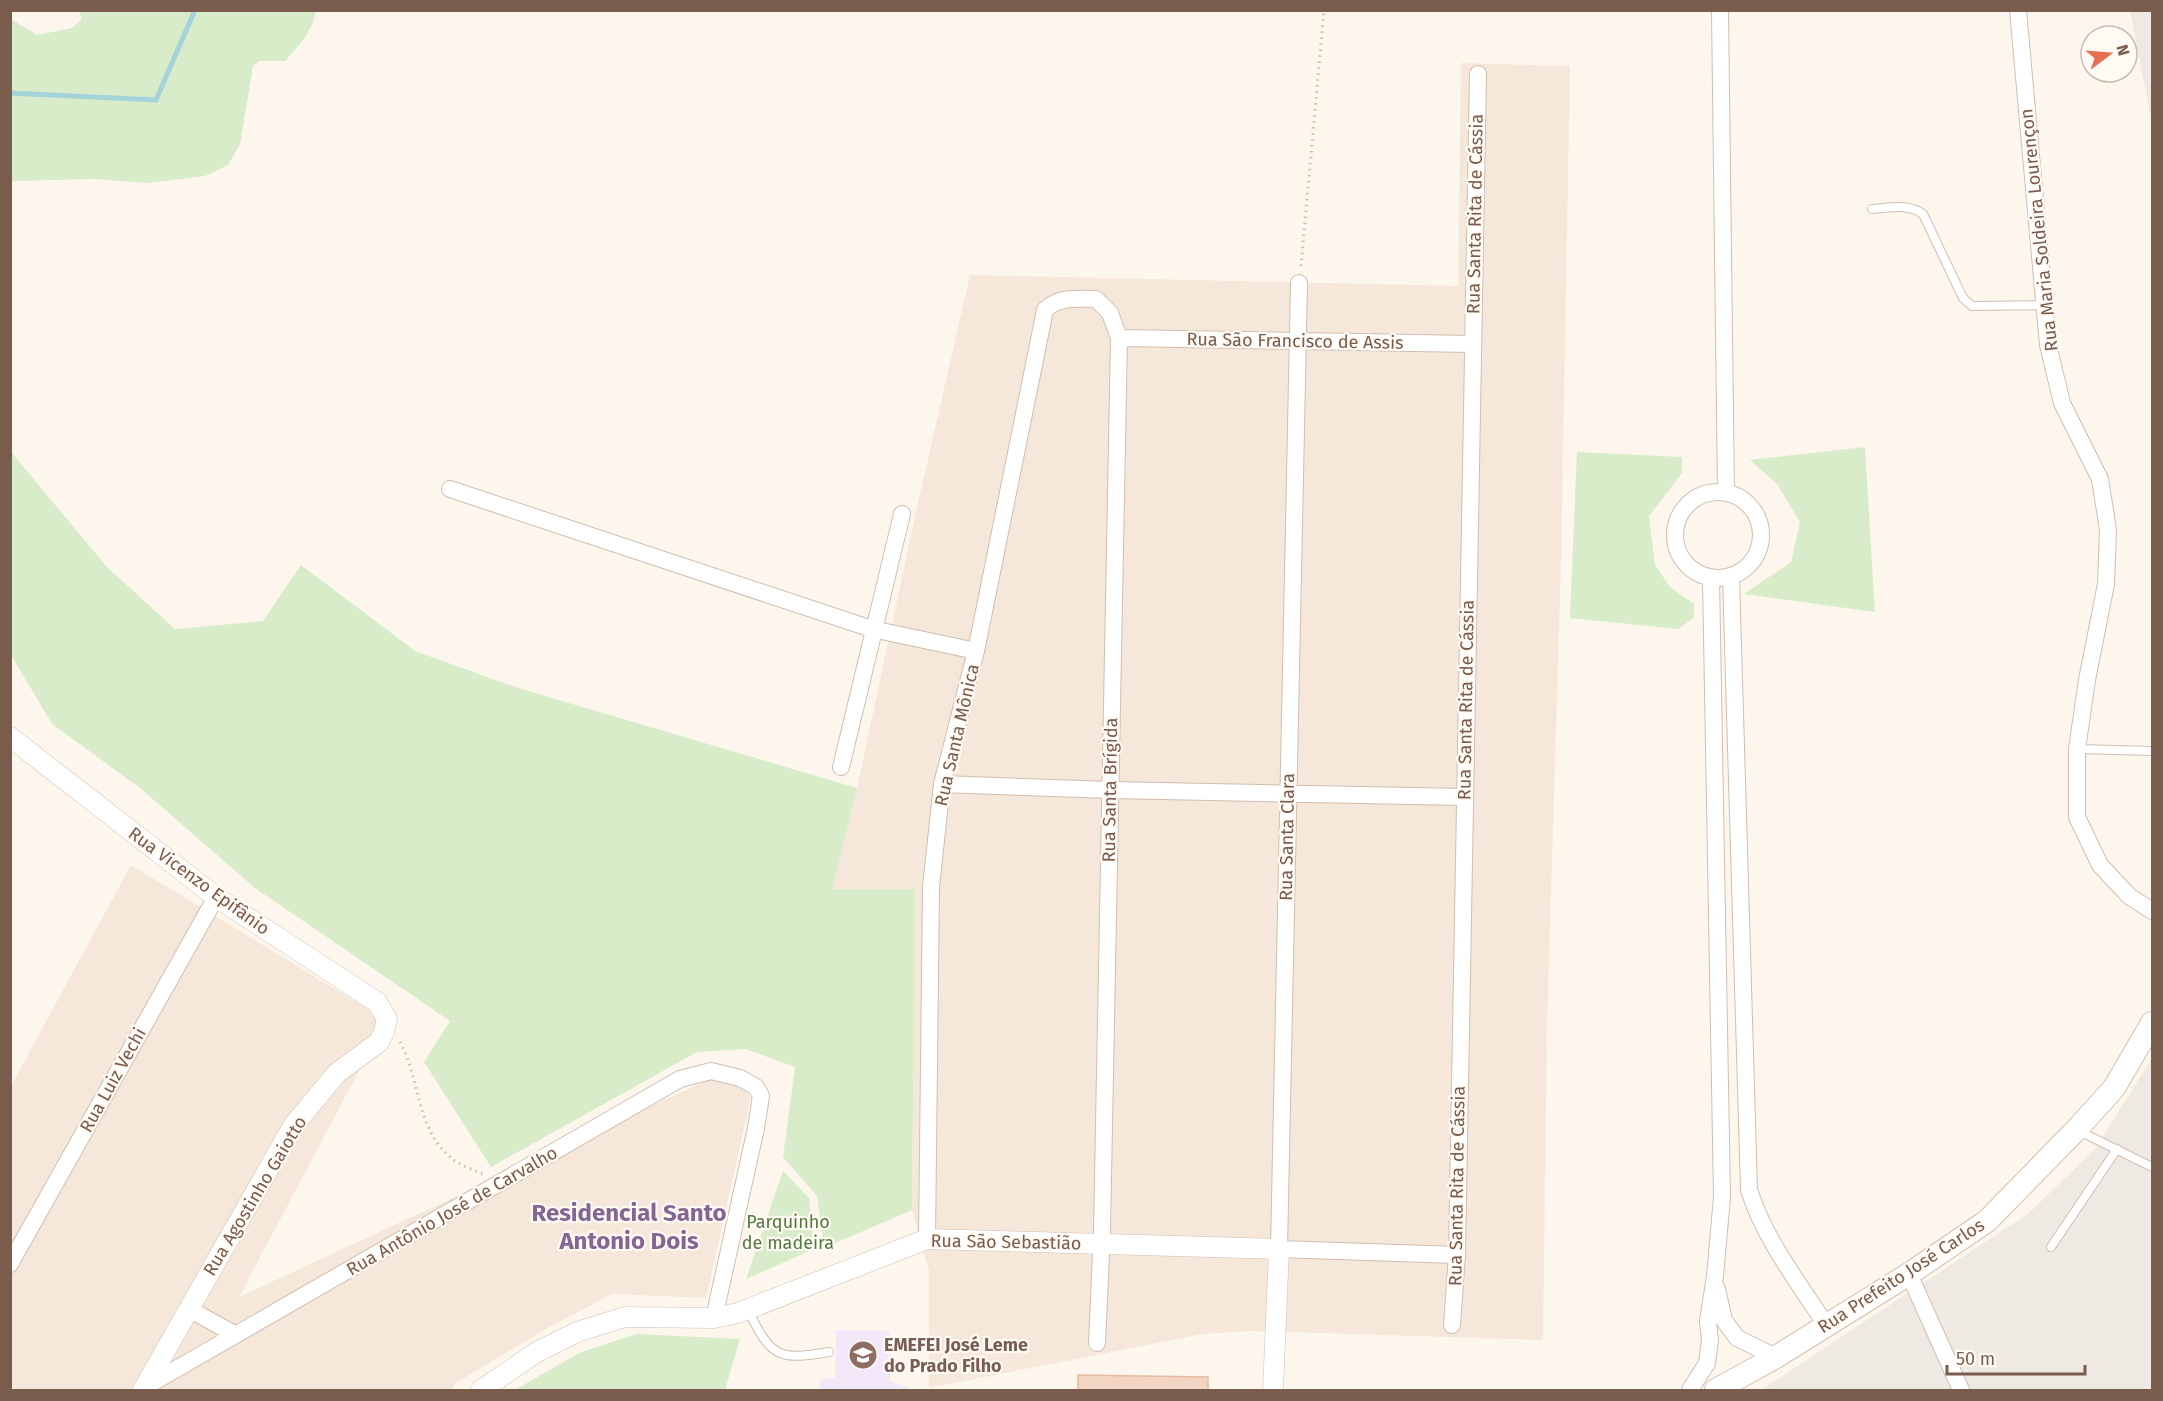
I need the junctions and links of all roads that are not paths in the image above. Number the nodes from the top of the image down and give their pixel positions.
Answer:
1 (1720, 10) edge
2 (2018, 10) edge
3 (1478, 74) dead end
4 (1872, 209) dead end
5 (1299, 283) road end
6 (2044, 305) junction
7 (1045, 310) joint
8 (1119, 338) junction
9 (1297, 341) junction
10 (1472, 344) junction
11 (450, 489) dead end
12 (1726, 493) junction
13 (902, 514) dead end
14 (1731, 577) junction
15 (1710, 578) junction
16 (874, 630) junction
17 (976, 651) junction
18 (10, 737) edge
19 (2078, 749) junction
20 (2152, 751) edge
21 (841, 767) dead end
22 (942, 784) junction
23 (1110, 790) junction
24 (1288, 794) junction
25 (1464, 797) junction
26 (216, 897) junction
27 (2152, 911) edge
28 (387, 1019) joint
29 (2152, 1023) edge
30 (2076, 1130) junction
31 (2117, 1149) junction
32 (2152, 1167) edge
33 (927, 1239) junction
34 (1101, 1244) junction
35 (2050, 1247) dead end
36 (1279, 1249) junction
37 (1456, 1255) junction
38 (10, 1264) edge
39 (1909, 1274) junction
40 (1715, 1276) junction
41 (189, 1309) junction
42 (748, 1309) junction
43 (714, 1318) junction
44 (1452, 1325) dead end
45 (1826, 1325) junction
46 (236, 1335) junction
47 (1097, 1343) dead end
48 (829, 1352) dead end
49 (1776, 1357) junction
50 (144, 1389) edge
51 (481, 1390) edge
52 (1273, 1390) edge
53 (1690, 1390) edge
54 (1716, 1390) edge
55 (1961, 1390) edge

1 - 12 street
2 - 6 street, Rua Maria Soldeira Lourençon
3 - 10 street, Rua Santa Rita de Cássia
4 - 6 lane
5 - 9 street, Rua Santa Clara
6 - 19 street, Rua Maria Soldeira Lourençon
7 - 8 street, Rua Santa Brígida
7 - 17 street, Rua Santa Mônica
8 - 9 street, Rua São Francisco de Assis
8 - 23 street, Rua Santa Brígida
9 - 10 street, Rua São Francisco de Assis
9 - 24 street, Rua Santa Clara
10 - 25 street, Rua Santa Rita de Cássia
11 - 16 street
12 - 14 street
12 - 15 street
13 - 16 street
14 - 15 street
14 - 45 street
15 - 40 street
16 - 17 street
16 - 21 street
17 - 22 street, Rua Santa Mônica
18 - 26 street, Rua Vicenzo Epifânio
19 - 20 lane
19 - 27 street, Rua Maria Soldeira Lourençon
22 - 23 street
22 - 33 street, Rua Santa Mônica
23 - 24 street
23 - 34 street, Rua Santa Brígida
24 - 25 street
24 - 36 street, Rua Santa Clara
25 - 37 street, Rua Santa Rita de Cássia
26 - 28 street, Rua Vicenzo Epifânio
26 - 38 street, Rua Luiz Vechi
28 - 41 street, Rua Agostinho Gaiotto
29 - 30 main road, Rua Prefeito José Carlos
30 - 31 lane
30 - 39 main road, Rua Prefeito José Carlos
31 - 32 lane
31 - 35 lane
33 - 34 street, Rua São Sebastião
33 - 42 street, Rua São Sebastião
34 - 36 street, Rua São Sebastião
34 - 47 street, Rua Santa Brígida
36 - 37 street, Rua São Sebastião
36 - 52 street, Rua Santa Clara
37 - 44 street, Rua Santa Rita de Cássia
39 - 45 main road, Rua Prefeito José Carlos
39 - 55 street
40 - 49 street
40 - 53 street
41 - 46 street
41 - 50 street, Rua Agostinho Gaiotto
42 - 43 street, Rua São Sebastião
42 - 48 lane
43 - 46 street, Rua Antônio José de Carvalho
43 - 51 street, Rua São Sebastião
45 - 49 main road, Rua Prefeito José Carlos
46 - 50 street, Rua Antônio José de Carvalho
49 - 54 main road, Rua Prefeito José Carlos

